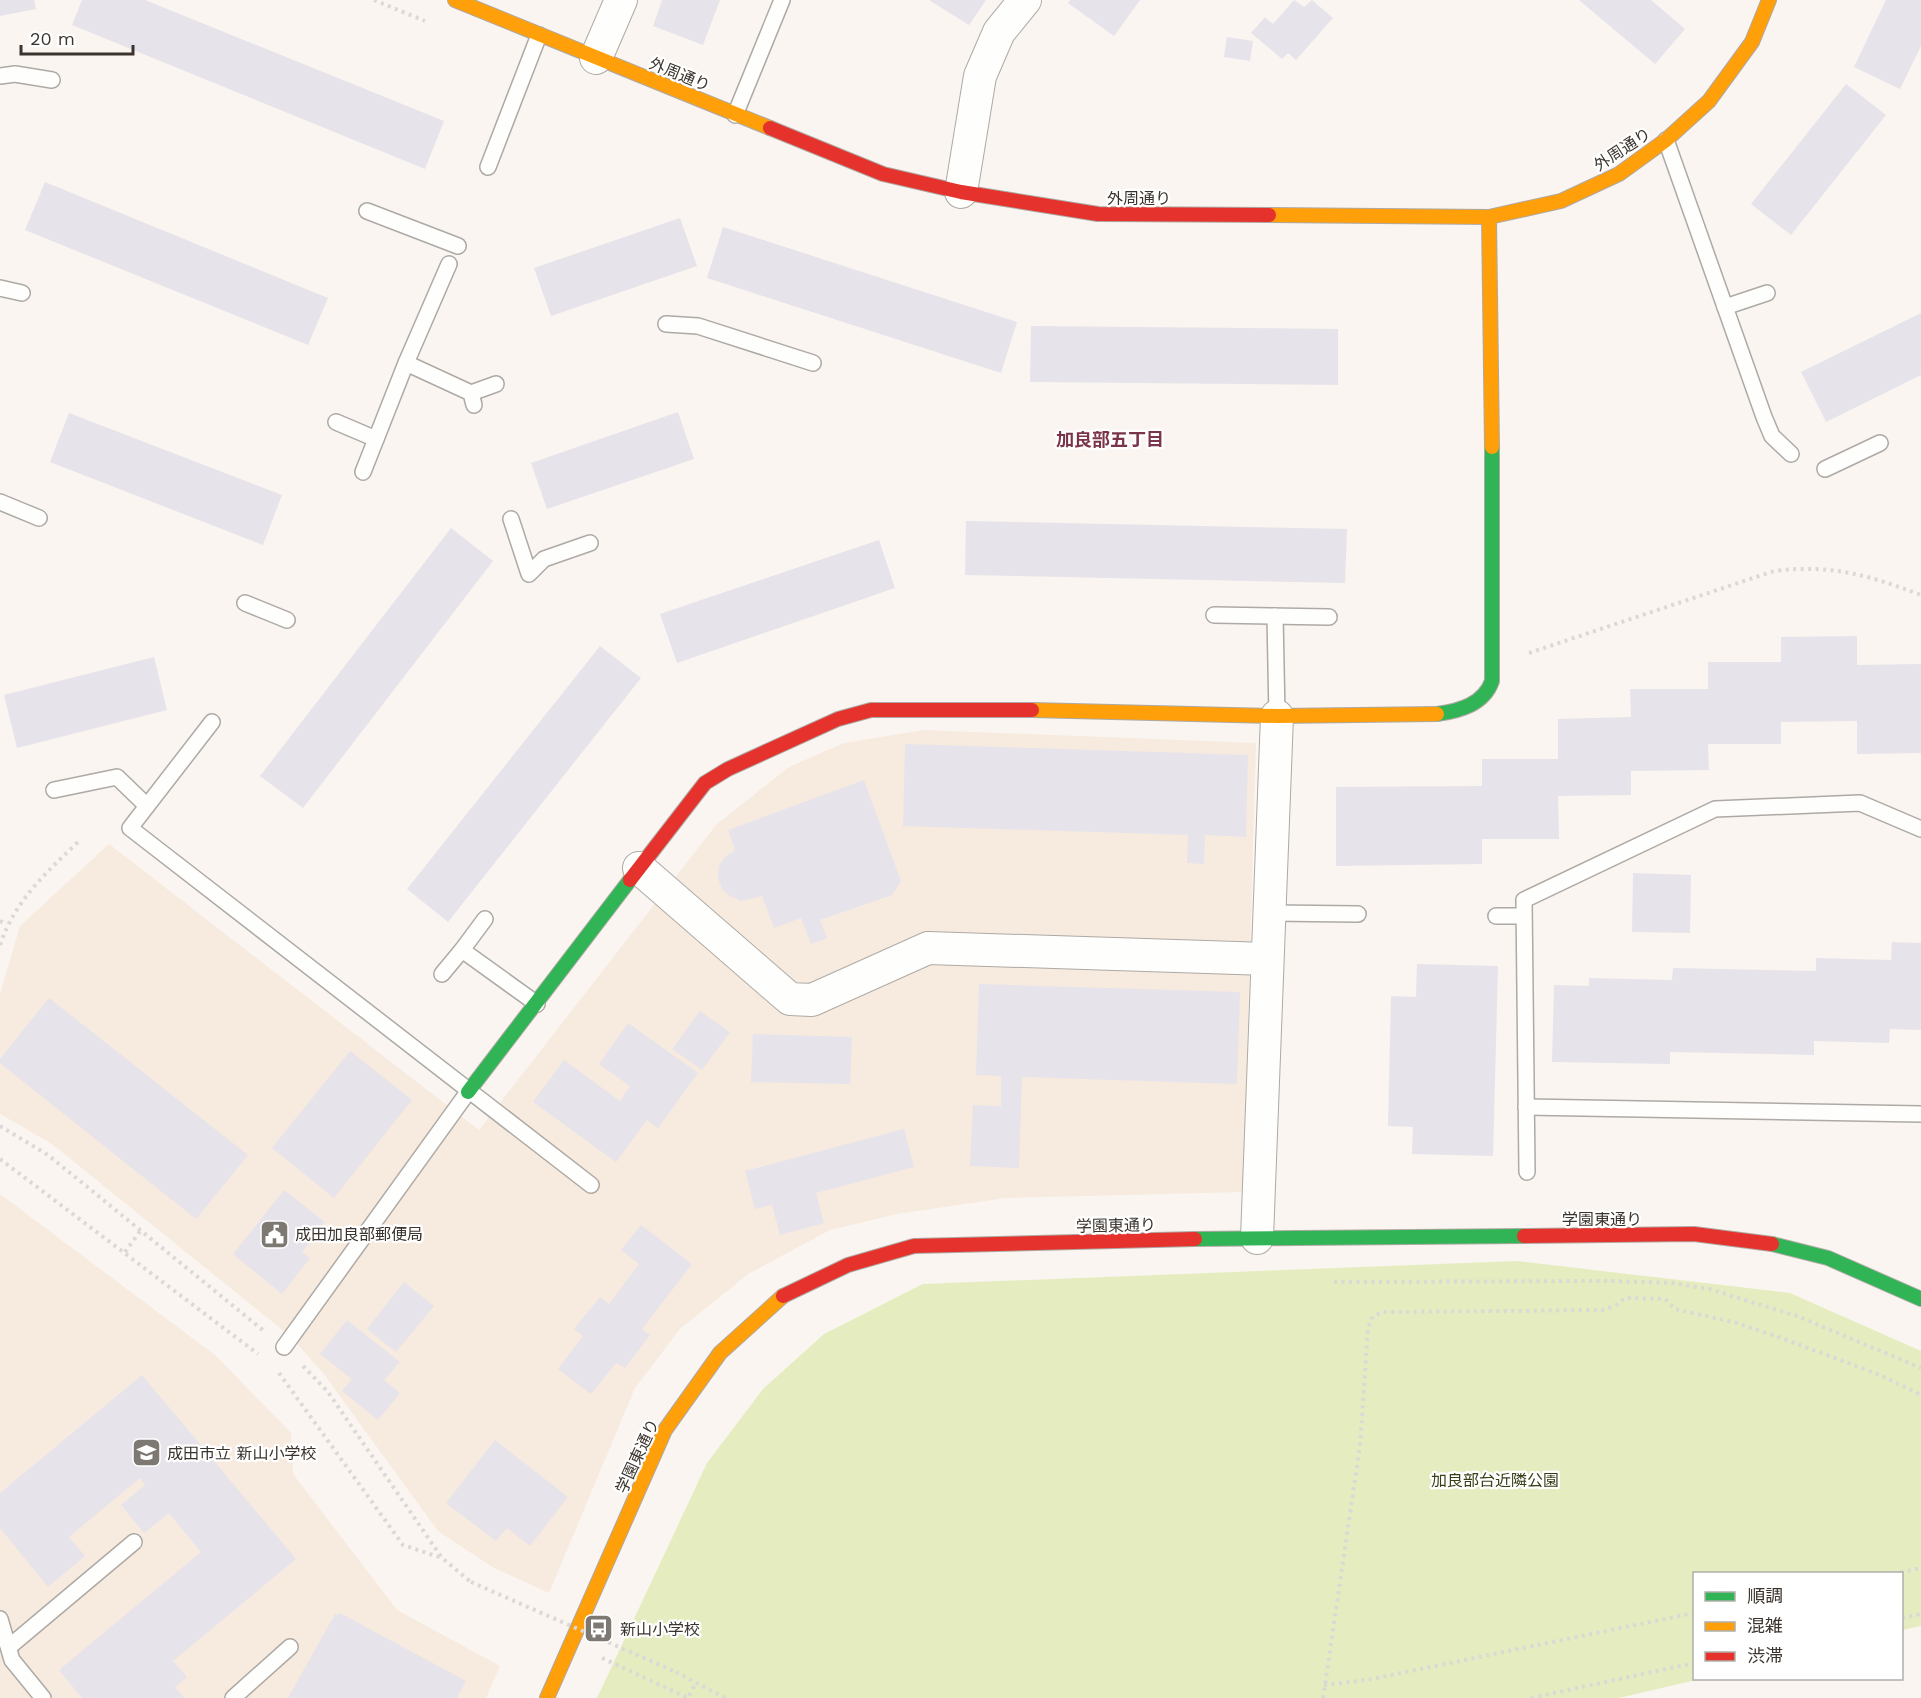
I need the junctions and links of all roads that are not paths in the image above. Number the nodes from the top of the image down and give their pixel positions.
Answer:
1 (455, 0) edge
2 (621, 0) edge
3 (782, 0) edge
4 (1024, 0) edge
5 (1769, 0) edge
6 (538, 35) junction
7 (596, 58) junction
8 (0, 76) edge
9 (52, 80) dead end
10 (735, 115) junction
11 (1666, 140) junction
12 (488, 167) dead end
13 (961, 192) junction
14 (367, 211) dead end
15 (1488, 217) junction
16 (458, 246) dead end
17 (449, 264) dead end
18 (0, 288) edge
19 (22, 293) dead end
20 (1767, 293) dead end
21 (1725, 307) junction
22 (666, 324) dead end
23 (406, 363) junction
24 (813, 363) dead end
25 (496, 384) dead end
26 (336, 422) dead end
27 (376, 439) junction
28 (1880, 443) dead end
29 (1791, 454) dead end
30 (1825, 469) dead end
31 (363, 472) dead end
32 (0, 502) edge
33 (39, 518) dead end
34 (511, 519) dead end
35 (590, 543) dead end
36 (245, 603) dead end
37 (1214, 615) dead end
38 (1275, 616) junction
39 (1329, 617) dead end
40 (287, 620) dead end
41 (1277, 716) junction
42 (212, 722) dead end
43 (54, 790) dead end
44 (147, 806) junction
45 (1921, 829) edge
46 (639, 868) junction
47 (1269, 913) junction
48 (1358, 914) dead end
49 (1496, 916) dead end
50 (1523, 916) junction
51 (484, 920) dead end
52 (462, 950) junction
53 (1267, 959) junction
54 (442, 974) dead end
55 (537, 1004) junction
56 (468, 1092) junction
57 (1526, 1107) junction
58 (1921, 1114) edge
59 (1527, 1172) dead end
60 (591, 1185) dead end
61 (1257, 1238) junction
62 (1921, 1299) edge
63 (284, 1347) road end
64 (134, 1542) dead end
65 (0, 1619) edge
66 (9, 1647) junction
67 (290, 1647) dead end
68 (43, 1698) edge
69 (233, 1698) edge
70 (547, 1698) edge

1 - 6 street, 外周通り
2 - 7 street
3 - 10 lane
4 - 13 street
5 - 11 street, 外周通り
6 - 7 street, 外周通り
6 - 12 lane
7 - 10 street, 外周通り
8 - 9 lane
10 - 13 street, 外周通り
11 - 15 street, 外周通り
11 - 21 lane
13 - 15 street, 外周通り
14 - 16 lane
15 - 41 street
17 - 23 lane
18 - 19 lane
20 - 21 lane
21 - 29 lane
22 - 24 lane
23 - 25 lane
23 - 27 lane
26 - 27 lane
27 - 31 lane
28 - 30 lane
32 - 33 lane
34 - 35 lane
36 - 40 lane
37 - 38 lane
38 - 39 lane
38 - 41 lane
41 - 46 street
41 - 47 street
42 - 44 lane
43 - 44 lane
44 - 56 lane
45 - 50 lane
46 - 53 street
46 - 55 street
47 - 48 lane
47 - 53 street
49 - 50 lane
50 - 57 lane
51 - 52 lane
52 - 54 lane
52 - 55 lane
53 - 61 street
55 - 56 street
56 - 60 lane
56 - 63 lane
57 - 58 lane
57 - 59 lane
61 - 62 street, 学園東通り
61 - 70 street, 学園東通り
64 - 66 lane
65 - 66 lane
66 - 68 lane
67 - 69 lane

